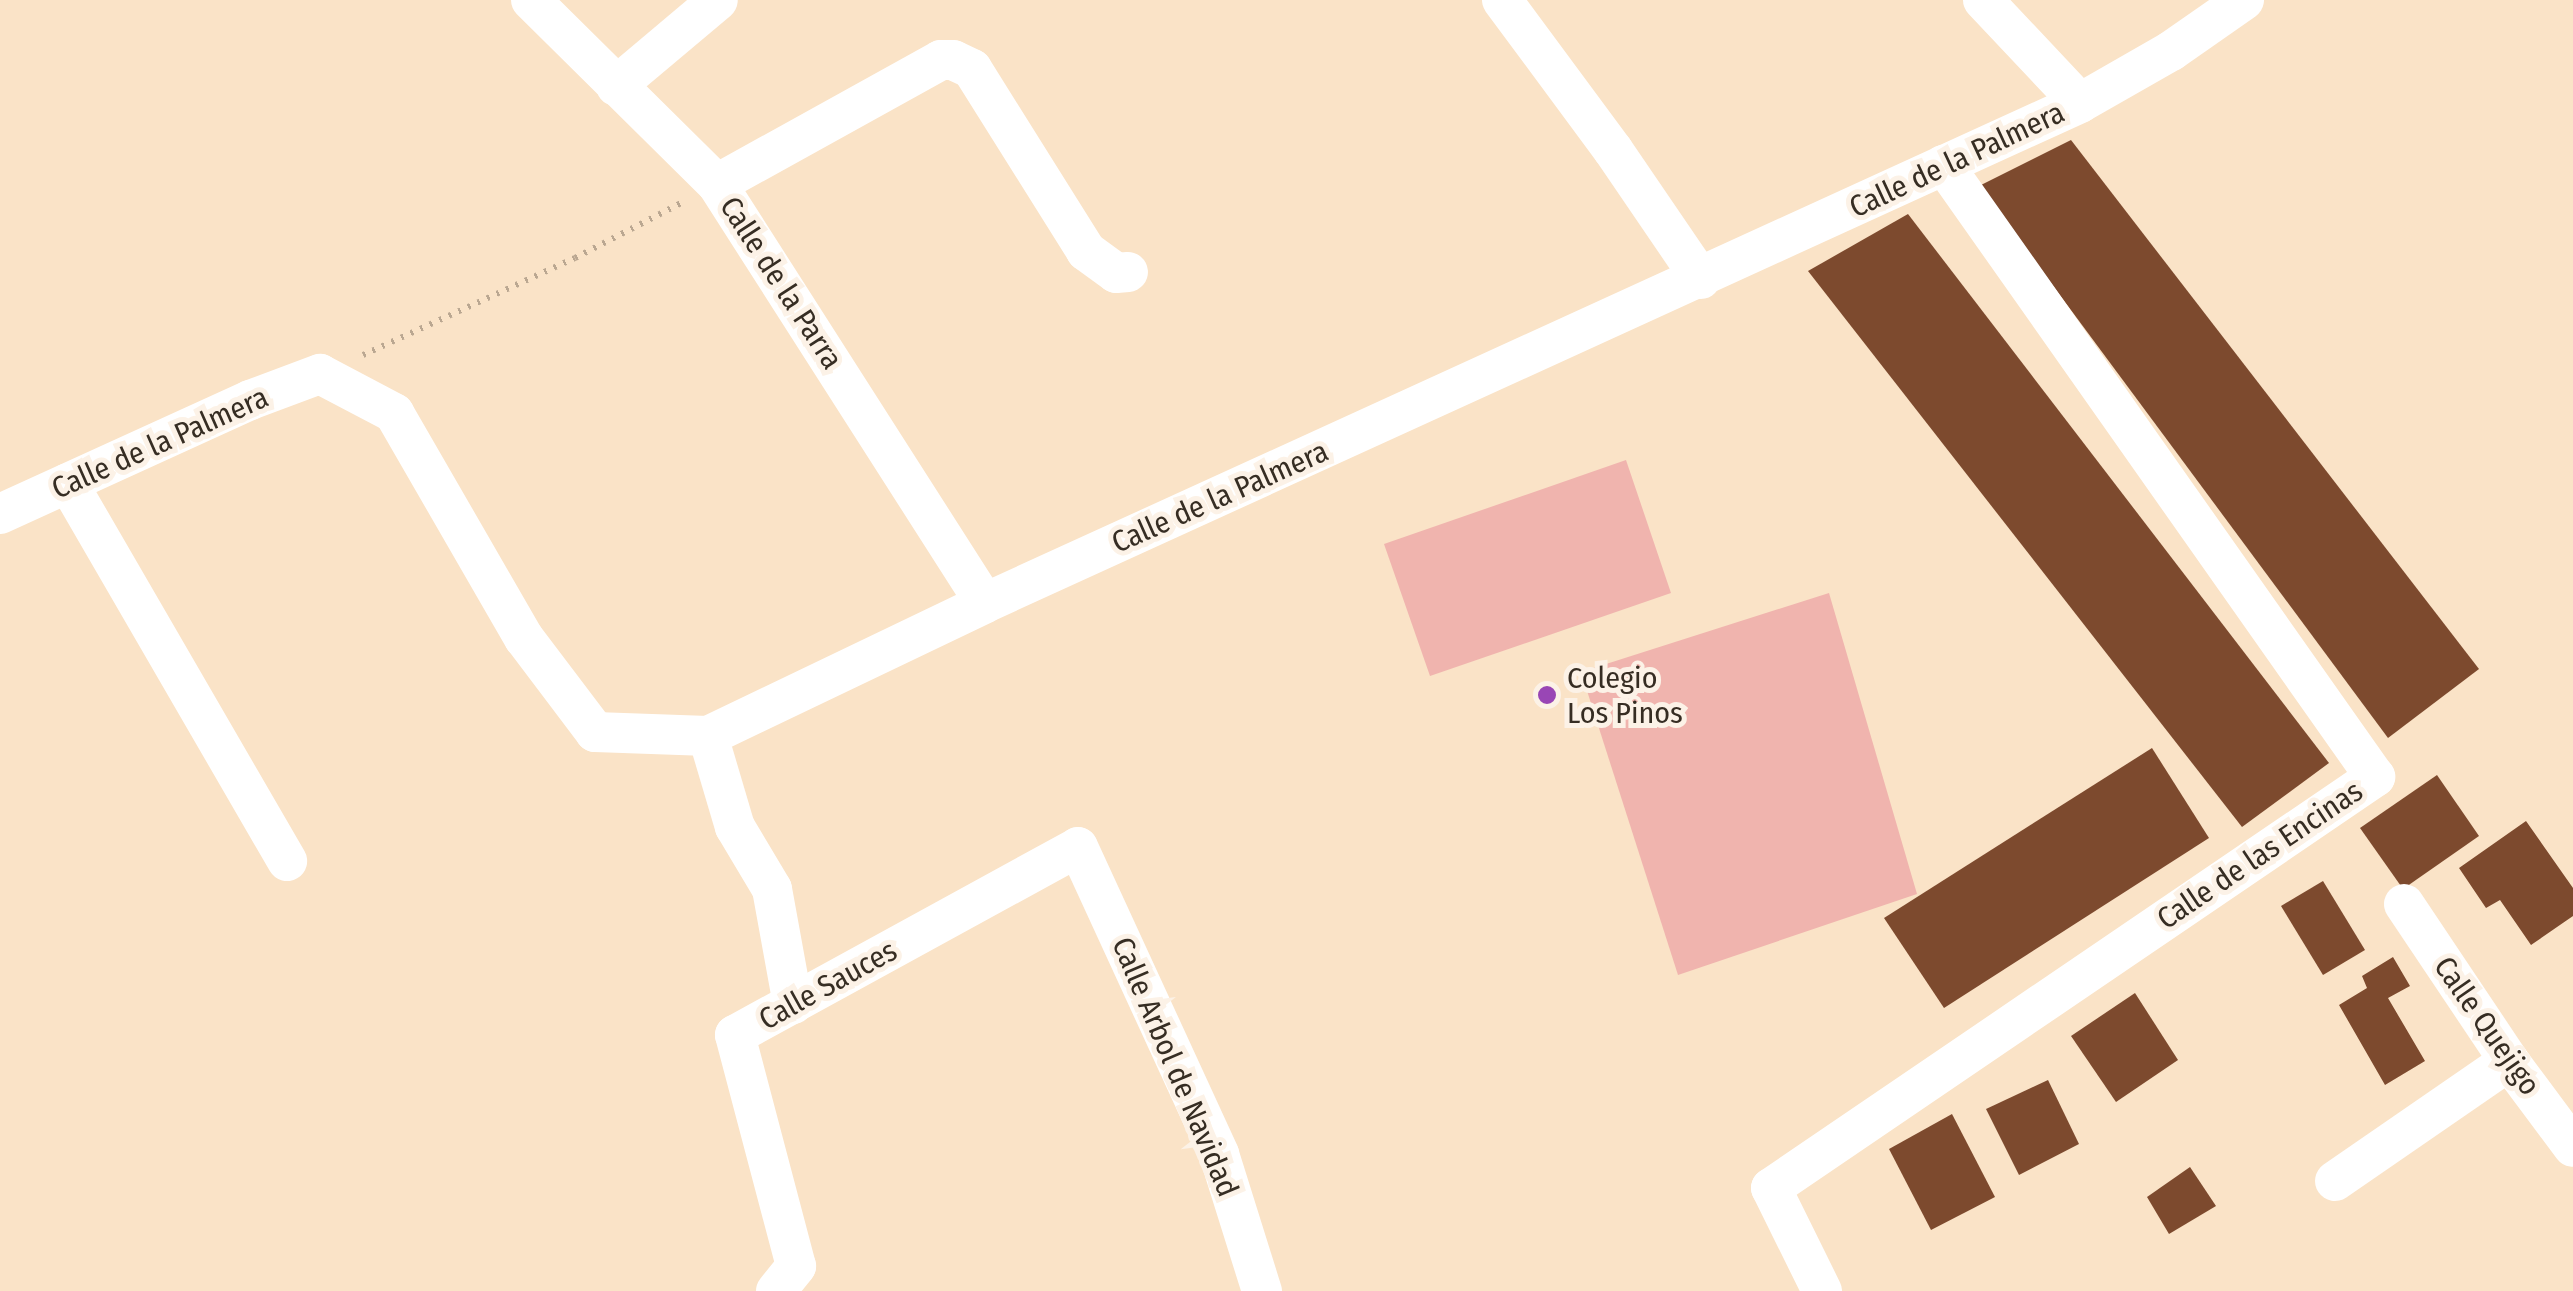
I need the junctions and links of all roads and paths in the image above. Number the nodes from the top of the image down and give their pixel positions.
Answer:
1 (531, 0) edge
2 (718, 0) edge
3 (1502, 0) edge
4 (1983, 0) edge
5 (2244, 0) edge
6 (616, 86) junction
7 (2080, 104) junction
8 (1944, 165) junction
9 (717, 184) junction
10 (1128, 272) dead end
11 (1701, 279) junction
12 (320, 374) junction
13 (68, 483) junction
14 (0, 514) edge
15 (986, 603) junction
16 (708, 736) junction
17 (1078, 848) joint
18 (287, 861) dead end
19 (2404, 904) dead end
20 (793, 1004) junction
21 (2509, 1061) junction
22 (2573, 1147) edge
23 (2335, 1181) dead end
24 (786, 1279) edge
25 (1262, 1291) edge
26 (1822, 1291) edge

1 - 6 street, Calle de la Parra
2 - 6 street
3 - 11 street
4 - 7 street
5 - 7 street, Calle de la Palmera
6 - 9 street, Calle de la Parra
7 - 8 street, Calle de la Palmera
8 - 11 street, Calle de la Palmera
8 - 26 street, Calle de las Encinas
9 - 10 street
9 - 12 path
9 - 15 street, Calle de la Parra
11 - 15 street, Calle de la Palmera
12 - 13 street, Calle de la Palmera
12 - 16 street, Calle de la Palmera
13 - 14 street, Calle de la Palmera
13 - 18 street
15 - 16 street, Calle de la Palmera
16 - 20 street
17 - 20 street, Calle Sauces
17 - 25 street, Calle Arbol de Navidad
19 - 21 street, Calle Quejigo
20 - 24 street, Calle Sauces
21 - 22 street, Calle Quejigo
21 - 23 street

